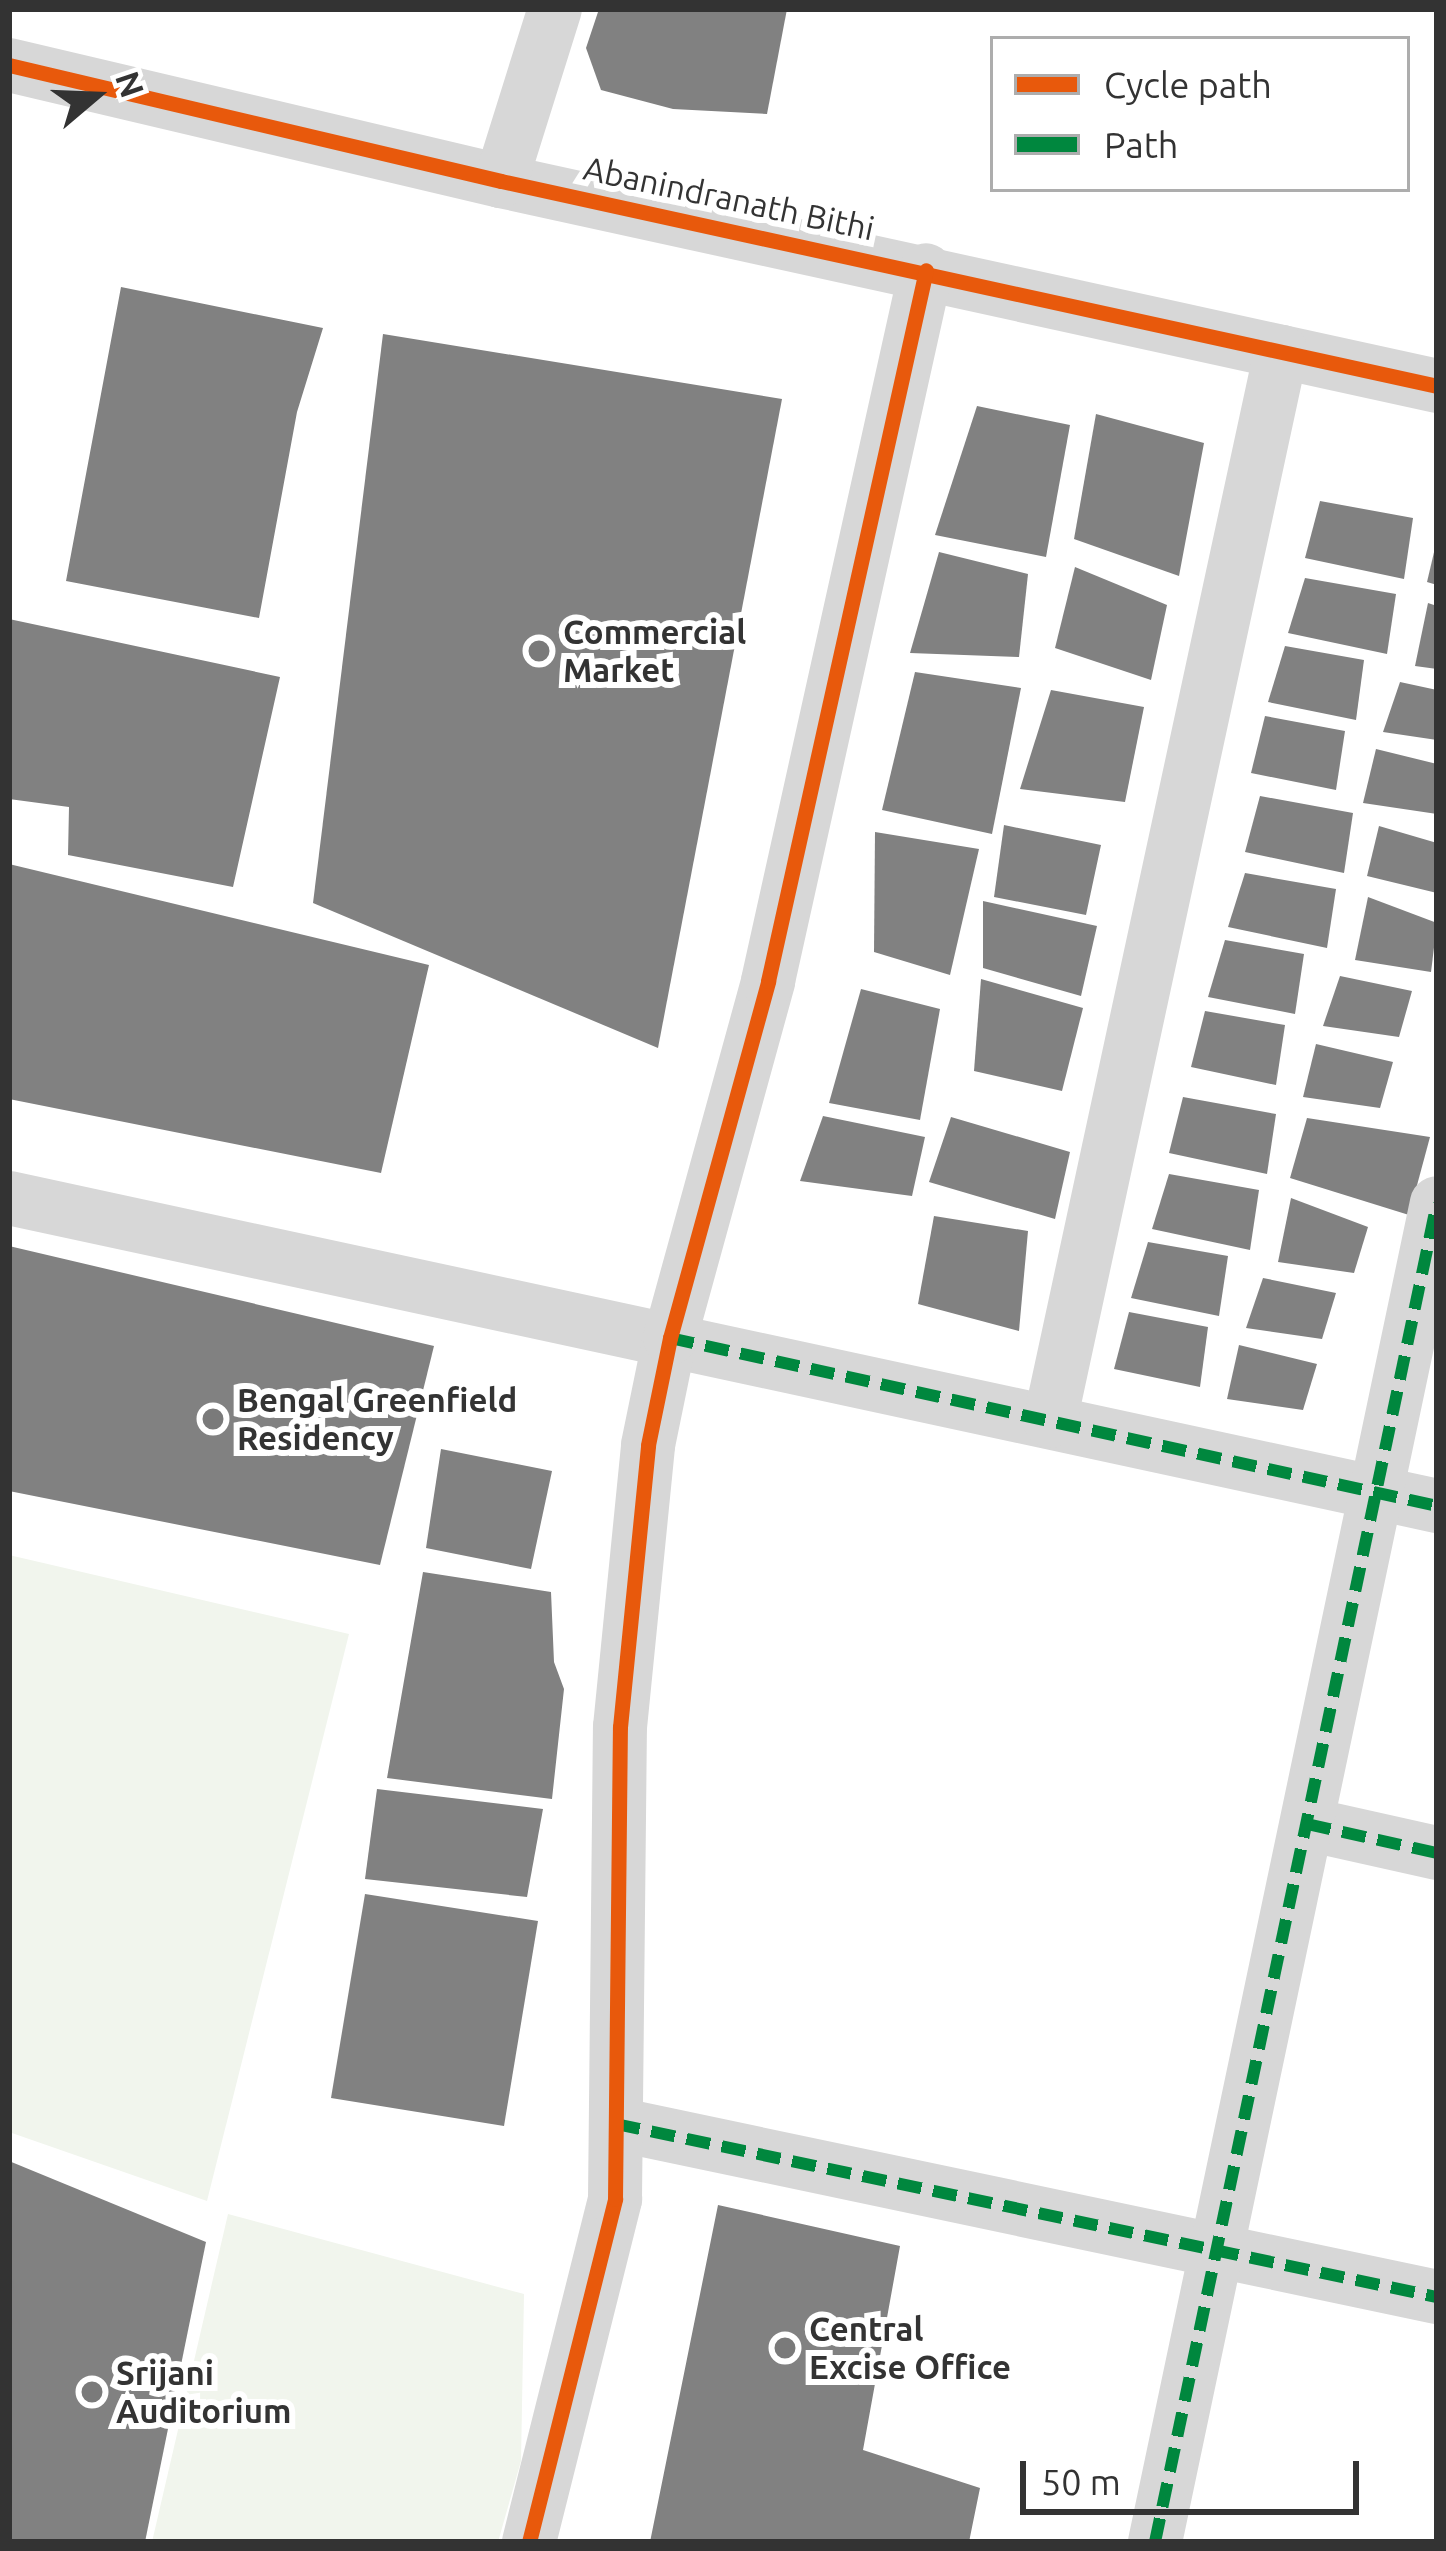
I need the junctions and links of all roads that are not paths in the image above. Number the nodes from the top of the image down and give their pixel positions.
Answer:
1 (555, 9) edge
2 (9, 64) edge
3 (501, 181) junction
4 (926, 270) junction
5 (1281, 352) junction
6 (1437, 386) edge
7 (9, 1198) edge
8 (1437, 1203) edge
9 (670, 1338) junction
10 (1050, 1421) junction
11 (1376, 1492) junction
12 (1437, 1506) edge
13 (1306, 1824) junction
14 (1437, 1853) edge
15 (616, 2123) junction
16 (1216, 2249) junction
17 (1437, 2296) edge
18 (530, 2542) edge
19 (1155, 2542) edge

1 - 3 street
2 - 3 street, Abanindranath Bithi
3 - 4 street, Abanindranath Bithi
4 - 5 street, Abanindranath Bithi
4 - 9 street
5 - 6 street, Abanindranath Bithi
5 - 10 street
7 - 9 street
8 - 11 street
9 - 10 street
9 - 15 street
10 - 11 street
11 - 12 street
11 - 13 street
13 - 14 street
13 - 16 street
15 - 16 street
15 - 18 street
16 - 17 street
16 - 19 street

